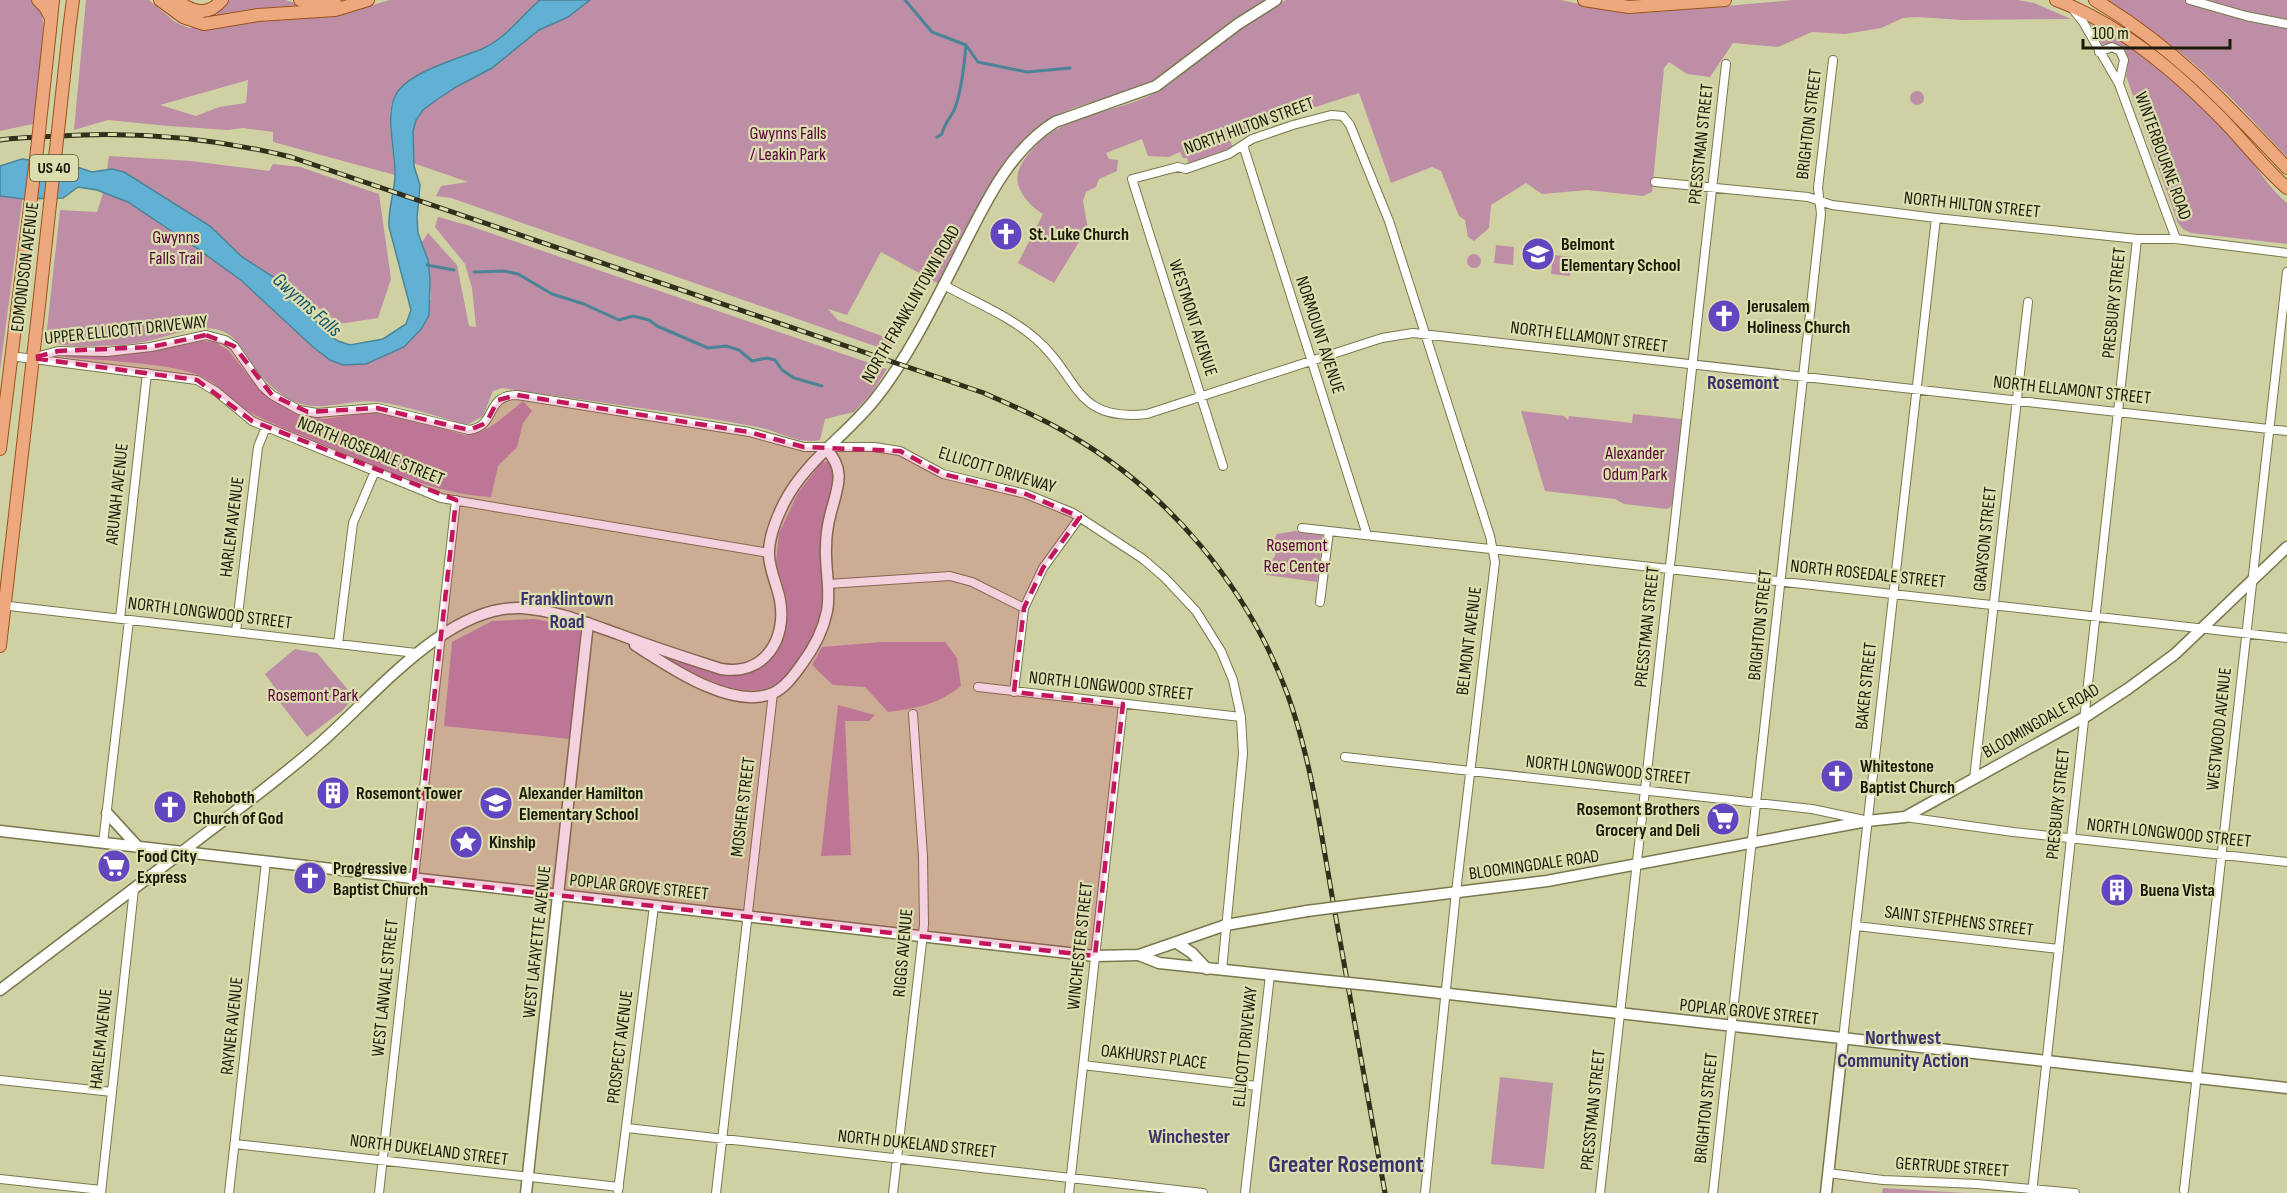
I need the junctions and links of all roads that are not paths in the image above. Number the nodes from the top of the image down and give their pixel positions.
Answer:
1 (38, 0) edge
2 (53, 0) edge
3 (73, 0) edge
4 (160, 0) edge
5 (176, 0) edge
6 (222, 0) edge
7 (300, 0) edge
8 (367, 0) edge
9 (1276, 0) edge
10 (1584, 0) edge
11 (1725, 0) edge
12 (2056, 0) edge
13 (2094, 0) edge
14 (2190, 0) edge
15 (2069, 5) junction
16 (51, 24) junction
17 (2287, 24) edge
18 (2099, 52) junction
19 (1833, 60) dead end
20 (1726, 64) dead end
21 (2119, 84) junction
22 (1343, 116) joint
23 (1243, 145) junction
24 (2287, 168) edge
25 (1132, 179) joint
26 (1655, 182) dead end
27 (1713, 188) junction
28 (2287, 188) edge
29 (1819, 201) junction
30 (1936, 218) junction
31 (2176, 238) junction
32 (2137, 239) junction
33 (2287, 253) edge
34 (2287, 272) edge
35 (944, 285) junction
36 (2028, 302) dead end
37 (1426, 334) junction
38 (10, 356) junction
39 (32, 358) junction
40 (1311, 360) junction
41 (1693, 366) junction
42 (147, 373) junction
43 (1803, 377) junction
44 (1916, 390) junction
45 (1201, 396) junction
46 (498, 400) joint
47 (2017, 401) junction
48 (2118, 412) junction
49 (266, 427) junction
50 (2270, 429) junction
51 (2287, 431) edge
52 (0, 449) edge
53 (825, 449) junction
54 (1223, 466) dead end
55 (375, 471) junction
56 (456, 500) junction
57 (1080, 517) junction
58 (1302, 528) dead end
59 (1329, 531) junction
60 (1367, 535) junction
61 (2287, 547) edge
62 (1494, 549) junction
63 (769, 553) junction
64 (1670, 569) junction
65 (1781, 581) junction
66 (2253, 581) junction
67 (828, 584) junction
68 (1893, 594) junction
69 (1320, 602) dead end
70 (2, 605) edge
71 (1994, 605) junction
72 (1024, 608) junction
73 (2096, 616) junction
74 (125, 620) junction
75 (588, 623) junction
76 (2202, 628) junction
77 (236, 632) junction
78 (2247, 633) junction
79 (616, 634) junction
80 (441, 637) junction
81 (2287, 638) edge
82 (338, 644) junction
83 (0, 646) edge
84 (416, 653) junction
85 (978, 687) dead end
86 (1014, 692) junction
87 (773, 693) junction
88 (1123, 704) junction
89 (913, 714) dead end
90 (1241, 717) junction
91 (2085, 717) junction
92 (1345, 758) dead end
93 (1470, 772) junction
94 (1974, 779) junction
95 (1645, 790) junction
96 (1757, 802) junction
97 (107, 813) junction
98 (1905, 817) junction
99 (1868, 821) junction
100 (0, 831) edge
101 (2071, 838) junction
102 (103, 843) junction
103 (1752, 844) junction
104 (139, 848) junction
105 (182, 852) junction
106 (2222, 855) junction
107 (266, 862) junction
108 (2287, 862) edge
109 (1637, 865) junction
110 (414, 879) junction
111 (134, 889) junction
112 (1456, 892) junction
113 (558, 895) junction
114 (654, 906) junction
115 (747, 916) junction
116 (1226, 925) junction
117 (1856, 926) junction
118 (923, 936) junction
119 (1177, 943) junction
120 (2059, 949) junction
121 (1139, 955) junction
122 (1095, 956) junction
123 (1207, 969) junction
124 (1222, 970) junction
125 (1270, 975) junction
126 (0, 990) edge
127 (1446, 995) junction
128 (1620, 1014) junction
129 (1732, 1026) junction
130 (1843, 1039) junction
131 (2046, 1062) junction
132 (1083, 1065) junction
133 (2197, 1078) junction
134 (0, 1080) edge
135 (1257, 1086) junction
136 (2287, 1088) edge
137 (112, 1092) junction
138 (627, 1128) junction
139 (722, 1139) junction
140 (235, 1144) junction
141 (897, 1158) junction
142 (383, 1161) junction
143 (1828, 1173) junction
144 (1071, 1177) junction
145 (528, 1178) junction
146 (0, 1179) edge
147 (618, 1190) edge
148 (2184, 1190) dead end
149 (2032, 1191) edge
150 (101, 1192) edge
151 (230, 1193) edge
152 (379, 1193) edge
153 (526, 1193) edge
154 (716, 1193) edge
155 (893, 1193) edge
156 (1069, 1193) edge
157 (1203, 1193) edge
158 (1245, 1193) edge
159 (1425, 1193) edge
160 (1600, 1193) edge
161 (1713, 1193) edge
162 (1826, 1193) edge
163 (2075, 1193) edge

1 - 16 main road
2 - 16 main road, EDMONDSON AVENUE / US 40
3 - 39 main road, EDMONDSON AVENUE / US 40, bridge
4 - 8 main road
5 - 6 main road
7 - 8 main road
9 - 35 street, NORTH FRANKLINTOWN ROAD
10 - 11 main road
12 - 15 main road
13 - 24 main road
14 - 17 street
15 - 18 street, WINTERBOURNE ROAD
15 - 28 main road
16 - 38 main road, EDMONDSON AVENUE / US 40, bridge
18 - 21 street, WINTERBOURNE ROAD
18 - 21 street, WINTERBOURNE ROAD
19 - 29 street, BRIGHTON STREET
20 - 27 street, PRESSTMAN STREET
21 - 31 street, WINTERBOURNE ROAD
22 - 23 street, NORTH HILTON STREET
22 - 37 street, BELMONT AVENUE
23 - 25 street, NORTH HILTON STREET
23 - 40 street, NORMOUNT AVENUE
25 - 45 street, WESTMONT AVENUE
26 - 27 street, NORTH HILTON STREET
27 - 29 street, NORTH HILTON STREET
27 - 41 street, PRESSTMAN STREET
29 - 30 street, NORTH HILTON STREET
29 - 43 street, BRIGHTON STREET
30 - 32 street, NORTH HILTON STREET
30 - 44 street, BAKER STREET
31 - 32 street, NORTH HILTON STREET
31 - 33 street, NORTH HILTON STREET
32 - 48 street, PRESBURY STREET
34 - 50 street, WESTWOOD AVENUE
35 - 45 street, NORTH ELLAMONT STREET
35 - 53 street, NORTH FRANKLINTOWN ROAD
36 - 47 street, GRAYSON STREET
37 - 40 street, NORTH ELLAMONT STREET
37 - 41 street, NORTH ELLAMONT STREET
37 - 62 street, BELMONT AVENUE
38 - 39 street, NORTH ROSEDALE STREET
38 - 52 main road, EDMONDSON AVENUE / US 40
39 - 42 street, NORTH ROSEDALE STREET
39 - 46 street, UPPER ELLICOTT DRIVEWAY
39 - 70 main road, EDMONDSON AVENUE / US 40
40 - 45 street, NORTH ELLAMONT STREET
40 - 60 street, NORMOUNT AVENUE
41 - 43 street, NORTH ELLAMONT STREET
41 - 64 street, PRESSTMAN STREET
42 - 49 street, NORTH ROSEDALE STREET
42 - 74 street, ARUNAH AVENUE
43 - 44 street, NORTH ELLAMONT STREET
43 - 65 street, BRIGHTON STREET
44 - 47 street, NORTH ELLAMONT STREET
44 - 68 street, BAKER STREET
45 - 54 street, WESTMONT AVENUE
46 - 53 street, ELLICOTT DRIVEWAY
47 - 48 street, NORTH ELLAMONT STREET
47 - 71 street, GRAYSON STREET
48 - 50 street, NORTH ELLAMONT STREET
48 - 73 street, PRESBURY STREET
49 - 55 street, NORTH ROSEDALE STREET
49 - 77 street, HARLEM AVENUE
50 - 51 street, NORTH ELLAMONT STREET
50 - 66 street, WESTWOOD AVENUE
53 - 57 street, ELLICOTT DRIVEWAY
53 - 63 street, NORTH FRANKLINTOWN ROAD
53 - 67 street
55 - 56 street, NORTH ROSEDALE STREET
55 - 82 street
56 - 63 street, NORTH ROSEDALE STREET
56 - 80 street, WEST LANVALE STREET
57 - 72 street
57 - 90 street, ELLICOTT DRIVEWAY
58 - 59 street, NORTH ROSEDALE STREET
59 - 60 street, NORTH ROSEDALE STREET
59 - 69 street
60 - 62 street, NORTH ROSEDALE STREET
61 - 66 street, BLOOMINGDALE ROAD
62 - 64 street, NORTH ROSEDALE STREET
62 - 93 street, BELMONT AVENUE
63 - 79 street, NORTH FRANKLINTOWN ROAD
64 - 65 street, NORTH ROSEDALE STREET
64 - 95 street, PRESSTMAN STREET
65 - 68 street, NORTH ROSEDALE STREET
65 - 96 street, BRIGHTON STREET
66 - 76 street, BLOOMINGDALE ROAD
66 - 78 street, WESTWOOD AVENUE
67 - 72 street
67 - 87 street
68 - 71 street, NORTH ROSEDALE STREET
68 - 99 street, BAKER STREET
70 - 74 street, NORTH LONGWOOD STREET
70 - 83 main road, EDMONDSON AVENUE / US 40
71 - 73 street, NORTH ROSEDALE STREET
71 - 94 street, GRAYSON STREET
72 - 86 street
73 - 76 street, NORTH ROSEDALE STREET
73 - 91 street, PRESBURY STREET
74 - 77 street, NORTH LONGWOOD STREET
74 - 97 street, ARUNAH AVENUE
75 - 79 street, NORTH FRANKLINTOWN ROAD
75 - 80 street, NORTH FRANKLINTOWN ROAD
75 - 113 street, WEST LAFAYETTE AVENUE
76 - 78 street, NORTH ROSEDALE STREET
76 - 91 street, BLOOMINGDALE ROAD
77 - 82 street, NORTH LONGWOOD STREET
78 - 81 street, NORTH ROSEDALE STREET
78 - 106 street, WESTWOOD AVENUE
79 - 87 street, NORTH FRANKLINTOWN ROAD
80 - 84 street, NORTH FRANKLINTOWN ROAD
80 - 110 street, WEST LANVALE STREET
82 - 84 street, NORTH LONGWOOD STREET
84 - 105 street, NORTH FRANKLINTOWN ROAD
85 - 86 street, NORTH LONGWOOD STREET
86 - 88 street, NORTH LONGWOOD STREET
87 - 115 street, MOSHER STREET
88 - 90 street, NORTH LONGWOOD STREET
88 - 122 street, WINCHESTER STREET
89 - 118 street, RIGGS AVENUE
90 - 116 street, ELLICOTT DRIVEWAY
91 - 94 street, BLOOMINGDALE ROAD
91 - 101 street, PRESBURY STREET
92 - 93 street, NORTH LONGWOOD STREET
93 - 95 street, NORTH LONGWOOD STREET
93 - 112 street, BELMONT AVENUE
94 - 98 street, BLOOMINGDALE ROAD
95 - 96 street, NORTH LONGWOOD STREET
95 - 109 street, PRESSTMAN STREET
96 - 99 street, NORTH LONGWOOD STREET
96 - 103 street, BRIGHTON STREET
97 - 102 street, ARUNAH AVENUE
97 - 104 street
98 - 99 street, BLOOMINGDALE ROAD
98 - 101 street, NORTH LONGWOOD STREET
99 - 103 street, BLOOMINGDALE ROAD
99 - 117 street, BAKER STREET
100 - 102 street, POPLAR GROVE STREET
101 - 106 street, NORTH LONGWOOD STREET
101 - 120 street, PRESBURY STREET
102 - 104 street, POPLAR GROVE STREET
103 - 109 street, BLOOMINGDALE ROAD
103 - 129 street, BRIGHTON STREET
104 - 105 street, POPLAR GROVE STREET
105 - 107 street, POPLAR GROVE STREET
105 - 111 street, NORTH FRANKLINTOWN ROAD
106 - 108 street, NORTH LONGWOOD STREET
106 - 133 street, WESTWOOD AVENUE
107 - 110 street, POPLAR GROVE STREET
107 - 140 street, RAYNER AVENUE
109 - 112 street, BLOOMINGDALE ROAD
109 - 128 street, PRESSTMAN STREET
110 - 113 street, POPLAR GROVE STREET
110 - 142 street, WEST LANVALE STREET
111 - 126 street, NORTH FRANKLINTOWN ROAD
111 - 137 street, HARLEM AVENUE
112 - 116 street, BLOOMINGDALE ROAD, bridge
112 - 127 street, BELMONT AVENUE
113 - 114 street, POPLAR GROVE STREET
113 - 145 street, WEST LAFAYETTE AVENUE
114 - 115 street, POPLAR GROVE STREET
114 - 138 street, PROSPECT AVENUE
115 - 118 street, POPLAR GROVE STREET
115 - 139 street, MOSHER STREET
116 - 119 street, BLOOMINGDALE ROAD
116 - 124 street, ELLICOTT DRIVEWAY
117 - 120 street, SAINT STEPHENS STREET
117 - 130 street, BAKER STREET
118 - 122 street, POPLAR GROVE STREET
118 - 141 street, RIGGS AVENUE
119 - 121 street, BLOOMINGDALE ROAD
119 - 123 street
120 - 131 street, PRESBURY STREET
121 - 122 street, BLOOMINGDALE ROAD
121 - 123 street, POPLAR GROVE STREET
122 - 132 street, WINCHESTER STREET
123 - 124 street, POPLAR GROVE STREET
124 - 125 street, POPLAR GROVE STREET
125 - 127 street, POPLAR GROVE STREET, bridge
125 - 135 street, ELLICOTT DRIVEWAY
127 - 128 street, POPLAR GROVE STREET
127 - 159 street, BELMONT AVENUE
128 - 129 street, POPLAR GROVE STREET
128 - 160 street, PRESSTMAN STREET
129 - 130 street, POPLAR GROVE STREET
129 - 161 street, BRIGHTON STREET
130 - 131 street, POPLAR GROVE STREET
130 - 143 street, BAKER STREET
131 - 133 street, POPLAR GROVE STREET
131 - 149 street, PRESBURY STREET
132 - 135 street, OAKHURST PLACE
132 - 144 street, WINCHESTER STREET
133 - 136 street, POPLAR GROVE STREET
133 - 148 street, WESTWOOD AVENUE
134 - 137 street
135 - 158 street, ELLICOTT DRIVEWAY
137 - 150 street, HARLEM AVENUE
138 - 139 street, NORTH DUKELAND STREET
138 - 147 street, PROSPECT AVENUE
139 - 141 street, NORTH DUKELAND STREET
139 - 154 street, MOSHER STREET
140 - 142 street, NORTH DUKELAND STREET
140 - 151 street, RAYNER AVENUE
141 - 144 street, NORTH DUKELAND STREET
141 - 155 street, RIGGS AVENUE
142 - 145 street, NORTH DUKELAND STREET
142 - 152 street, WEST LANVALE STREET
143 - 149 street, GERTRUDE STREET
143 - 162 street, BAKER STREET
144 - 156 street, WINCHESTER STREET
144 - 157 street, NORTH DUKELAND STREET
145 - 147 street, NORTH DUKELAND STREET
145 - 153 street, WEST LAFAYETTE AVENUE
146 - 150 street
149 - 163 street, GERTRUDE STREET

